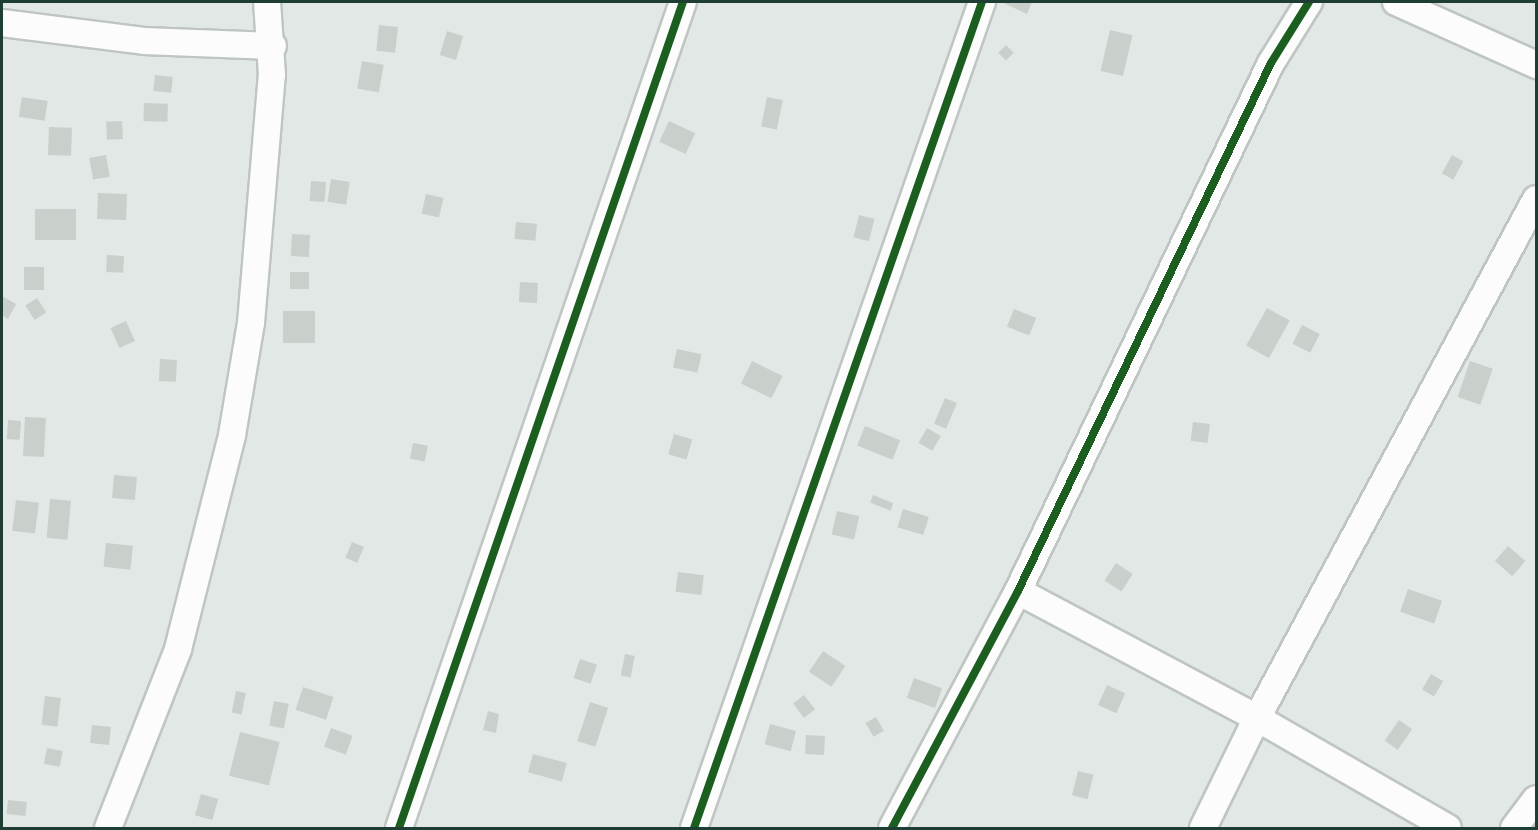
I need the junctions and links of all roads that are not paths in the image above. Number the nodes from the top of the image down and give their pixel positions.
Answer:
1 (267, 2) edge
2 (683, 2) edge
3 (982, 2) edge
4 (1309, 2) edge
5 (1396, 2) edge
6 (2, 23) edge
7 (273, 46) junction
8 (1536, 65) edge
9 (1536, 199) edge
10 (1018, 591) junction
11 (1257, 718) junction
12 (1536, 799) edge
13 (108, 828) edge
14 (399, 828) edge
15 (694, 828) edge
16 (892, 828) edge
17 (1203, 828) edge
18 (1448, 828) edge
19 (1514, 828) edge

1 - 7 street
2 - 14 street
3 - 15 street
4 - 10 street
5 - 8 street
6 - 7 street
7 - 13 street
9 - 11 street
10 - 11 street
10 - 16 street
11 - 17 street
11 - 18 street
12 - 19 street

